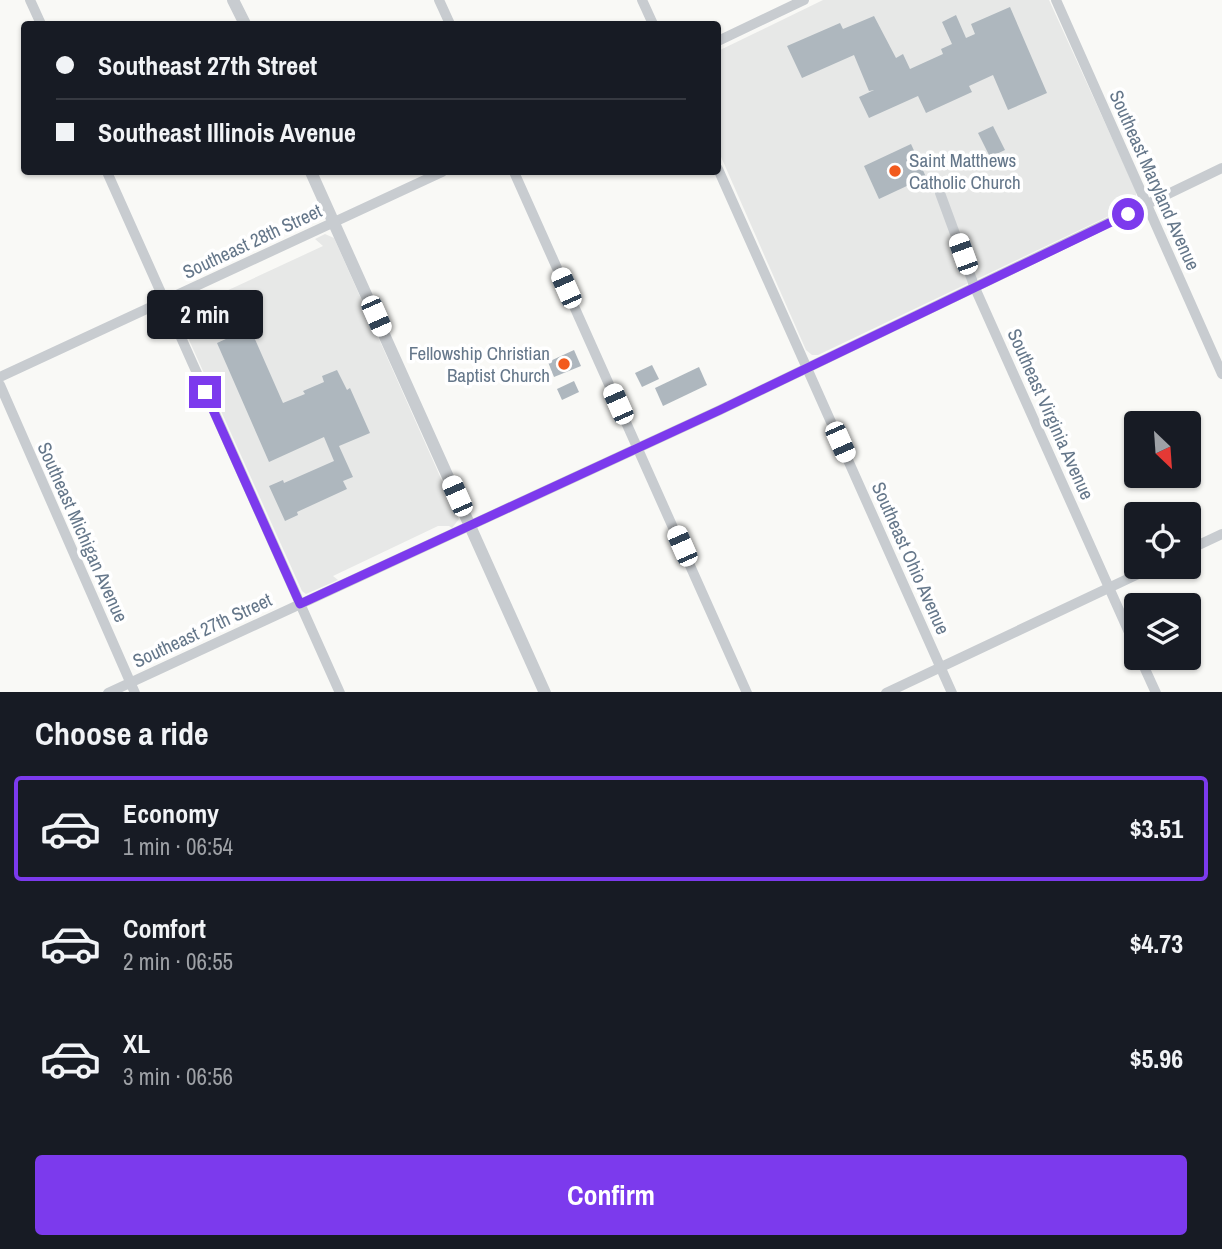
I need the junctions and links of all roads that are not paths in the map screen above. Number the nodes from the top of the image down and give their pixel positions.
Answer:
1 (30, 0) edge
2 (233, 0) edge
3 (439, 0) edge
4 (642, 0) edge
5 (804, 0) edge
6 (1056, 0) edge
7 (40, 21) edge
8 (243, 21) edge
9 (449, 21) edge
10 (652, 21) edge
11 (721, 40) edge
12 (1222, 168) edge
13 (108, 175) edge
14 (312, 175) edge
15 (436, 175) edge
16 (515, 175) edge
17 (721, 175) edge
18 (940, 192) dead end
19 (1147, 205) junction
20 (334, 222) junction
21 (975, 288) junction
22 (164, 301) junction
23 (806, 368) junction
24 (1222, 374) edge
25 (0, 377) edge
26 (0, 385) edge
27 (638, 448) junction
28 (471, 526) junction
29 (1222, 534) edge
30 (1201, 544) edge
31 (1128, 579) edge
32 (1109, 588) junction
33 (300, 604) junction
34 (1124, 621) edge
35 (940, 667) junction
36 (1146, 670) edge
37 (132, 687) edge
38 (108, 692) edge
39 (340, 692) edge
40 (545, 692) edge
41 (747, 692) edge
42 (886, 692) edge
43 (951, 692) edge
44 (1156, 692) edge

1 - 7 street
2 - 8 street
3 - 9 street
4 - 10 street
5 - 11 street
6 - 19 street, Southeast Maryland Avenue
12 - 19 street, Southeast 27th Street
13 - 22 street
14 - 20 street
15 - 20 street, Southeast 28th Street
16 - 27 street
17 - 23 street, Southeast Ohio Avenue
18 - 21 street, Southeast Virginia Avenue
19 - 21 street, Southeast 27th Street
19 - 24 street, Southeast Maryland Avenue
20 - 22 street, Southeast 28th Street
20 - 28 street
21 - 23 street, Southeast 27th Street
21 - 32 street, Southeast Virginia Avenue
22 - 25 street, Southeast 28th Street
22 - 33 street
23 - 27 street, Southeast 27th Street
23 - 35 street, Southeast Ohio Avenue
26 - 37 street, Southeast Michigan Avenue
27 - 28 street, Southeast 27th Street
27 - 41 street
28 - 33 street, Southeast 27th Street
28 - 40 street
29 - 30 street
31 - 32 street
32 - 34 street, Southeast Virginia Avenue
32 - 35 street
33 - 37 street, Southeast 27th Street
33 - 39 street
35 - 42 street
35 - 43 street, Southeast Ohio Avenue
36 - 44 street
37 - 38 street, Southeast 27th Street

